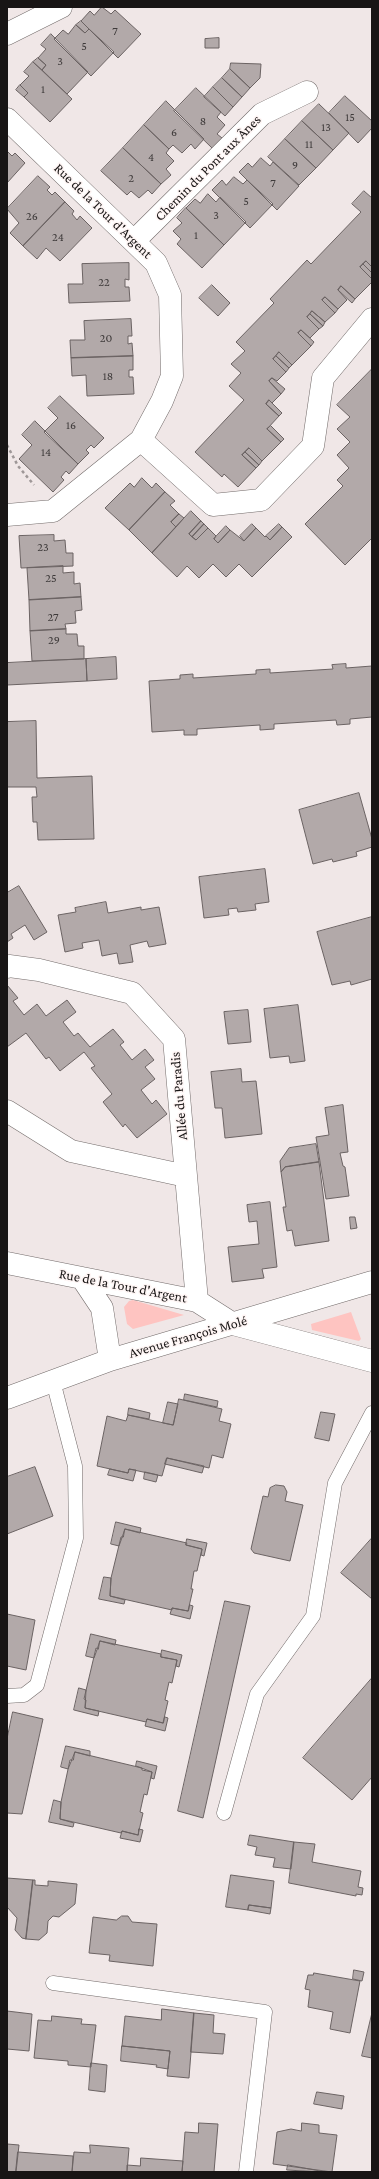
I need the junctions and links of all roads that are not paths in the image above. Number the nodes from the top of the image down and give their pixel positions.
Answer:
1 (61, 7) edge
2 (7, 34) edge
3 (307, 92) dead end
4 (7, 119) edge
5 (135, 240) junction
6 (372, 319) edge
7 (141, 440) junction
8 (7, 515) edge
9 (7, 967) edge
10 (7, 1111) edge
11 (186, 1176) junction
12 (7, 1264) edge
13 (82, 1278) junction
14 (372, 1282) edge
15 (197, 1300) junction
16 (233, 1324) junction
17 (110, 1360) junction
18 (372, 1361) edge
19 (53, 1381) junction
20 (7, 1398) edge
21 (372, 1413) edge
22 (7, 1696) edge
23 (224, 1813) dead end
24 (53, 1983) dead end
25 (246, 2172) edge

1 - 2 street
3 - 5 street, Chemin du Pont aux Ânes
4 - 5 street, Rue de la Tour d'Argent
5 - 7 street, Rue de la Tour d'Argent
6 - 7 street
7 - 8 street, Rue de la Tour d'Argent
9 - 11 street, Allée du Paradis
10 - 11 street
11 - 15 street, Allée du Paradis
12 - 13 street, Rue de la Tour d'Argent
13 - 15 street, Rue de la Tour d'Argent
13 - 17 street, Rue de la Tour d'Argent
14 - 16 street, Avenue François Molé
15 - 16 street, Rue de la Tour d'Argent
16 - 17 street, Avenue François Molé
16 - 18 street
17 - 19 street, Avenue François Molé
19 - 20 street, Avenue François Molé
19 - 22 lane
21 - 23 lane
24 - 25 lane

